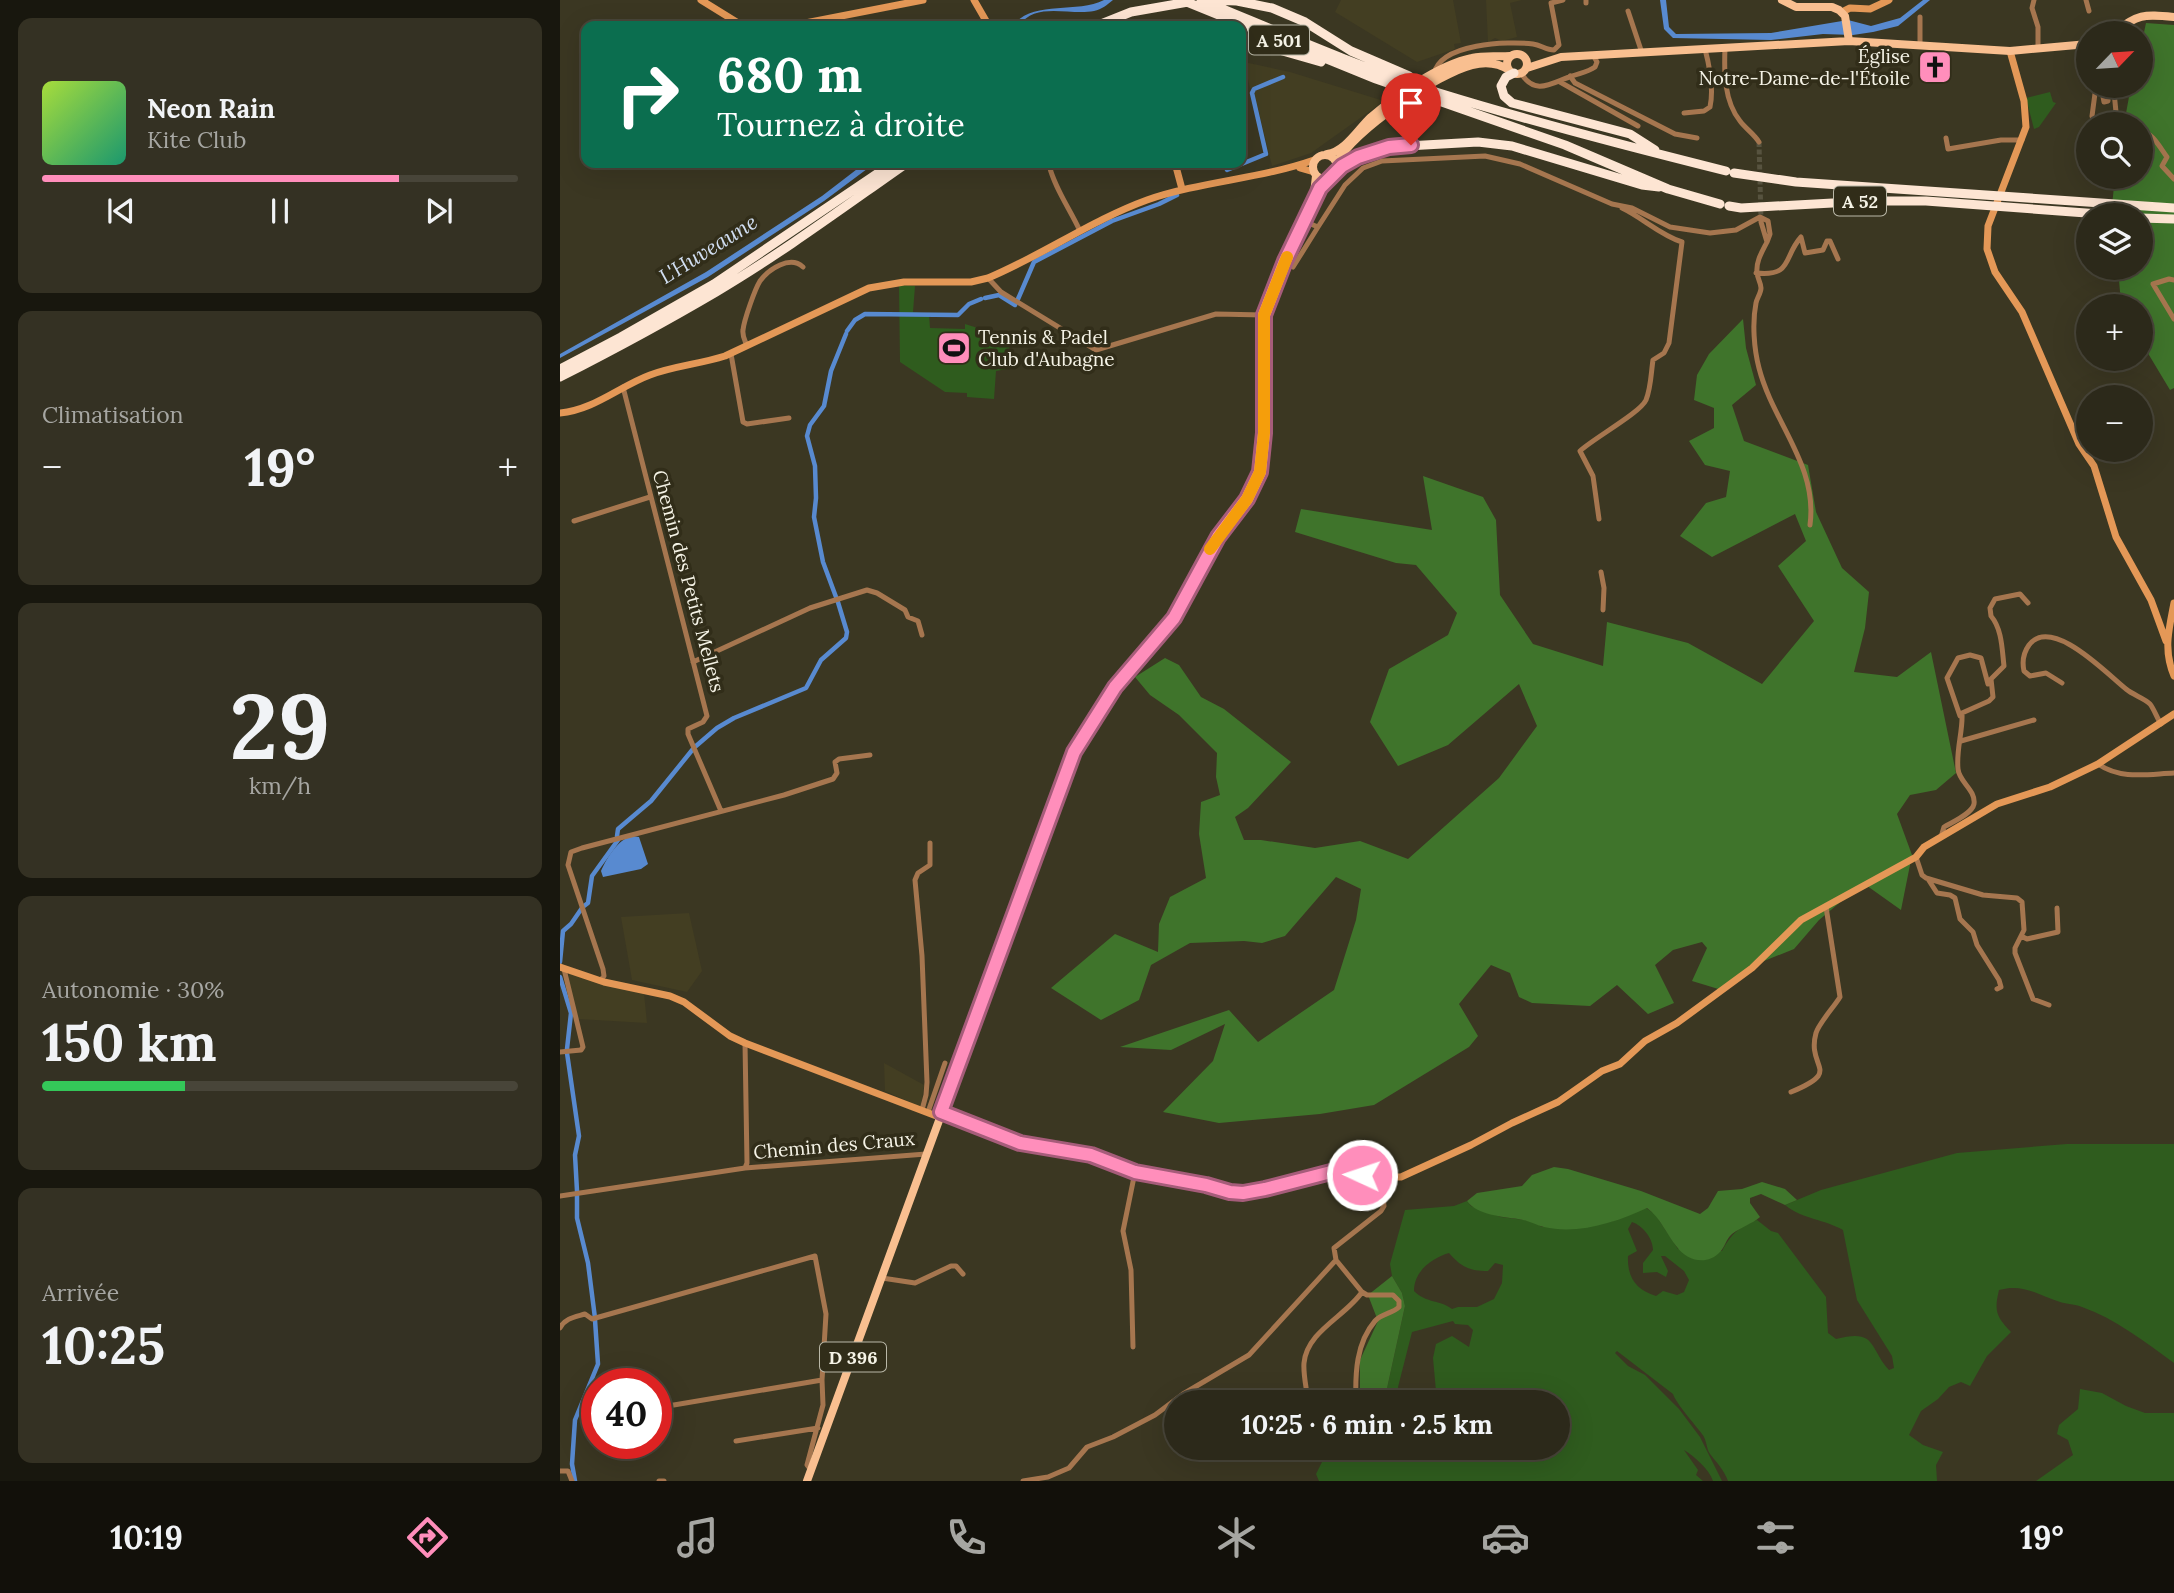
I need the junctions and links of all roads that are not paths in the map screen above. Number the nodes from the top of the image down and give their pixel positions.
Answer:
1 (701, 0) edge
2 (923, 0) edge
3 (974, 0) edge
4 (1182, 0) edge
5 (1201, 0) edge
6 (1563, 0) edge
7 (1782, 0) edge
8 (1889, 0) edge
9 (2034, 0) edge
10 (2086, 0) edge
11 (905, 1) edge
12 (1227, 1) edge
13 (1628, 10) dead end
14 (2089, 11) dead end
15 (1844, 14) junction
16 (1920, 17) dead end
17 (2174, 18) edge
18 (735, 21) edge
19 (813, 21) edge
20 (986, 21) edge
21 (1108, 21) edge
22 (1234, 21) edge
23 (2131, 21) edge
24 (1246, 26) edge
25 (1848, 39) junction
26 (1246, 40) edge
27 (1519, 43) junction
28 (2076, 45) edge
29 (1920, 46) junction
30 (2038, 47) junction
31 (1725, 48) junction
32 (1705, 50) junction
33 (2010, 51) junction
34 (1642, 53) junction
35 (1596, 55) junction
36 (1518, 56) junction
37 (1547, 60) junction
38 (1518, 71) junction
39 (1434, 74) junction
40 (1570, 76) junction
41 (1376, 79) junction
42 (1406, 82) junction
43 (1560, 82) junction
44 (1437, 93) junction
45 (1492, 107) joint
46 (1684, 113) dead end
47 (1638, 125) dead end
48 (1698, 138) dead end
49 (1946, 138) dead end
50 (2153, 138) edge
51 (1759, 142) tunnel mouth
52 (2021, 143) junction
53 (1327, 154) junction
54 (1662, 155) junction
55 (1314, 160) junction
56 (886, 168) edge
57 (900, 168) edge
58 (1051, 168) edge
59 (1176, 168) edge
60 (1285, 169) junction
61 (1335, 171) junction
62 (1315, 174) junction
63 (2174, 179) edge
64 (1668, 188) junction
65 (1182, 189) junction
66 (1991, 201) junction
67 (2020, 202) junction
68 (1612, 204) junction
69 (2174, 208) edge
70 (2076, 210) edge
71 (2153, 218) edge
72 (2174, 219) edge
73 (1306, 222) junction
74 (1761, 222) tunnel mouth
75 (1318, 227) junction
76 (1080, 231) junction
77 (1767, 242) junction
78 (1838, 259) dead end
79 (1285, 261) junction
80 (803, 267) dead end
81 (1293, 267) dead end
82 (1756, 273) junction
83 (988, 278) junction
84 (2174, 280) edge
85 (1264, 315) junction
86 (2174, 319) edge
87 (747, 346) junction
88 (731, 354) junction
89 (560, 369) edge
90 (560, 377) edge
91 (624, 387) junction
92 (560, 413) edge
93 (789, 418) dead end
94 (650, 498) junction
95 (1599, 519) dead end
96 (574, 522) dead end
97 (1810, 525) dead end
98 (1601, 572) dead end
99 (2028, 603) dead end
100 (2174, 603) edge
101 (1602, 610) dead end
102 (922, 635) dead end
103 (2166, 641) junction
104 (693, 662) junction
105 (2174, 676) edge
106 (2062, 683) dead end
107 (1992, 690) junction
108 (2174, 715) edge
109 (1963, 720) junction
110 (2034, 720) dead end
111 (2161, 724) junction
112 (1961, 741) junction
113 (870, 755) dead end
114 (2098, 764) junction
115 (2174, 773) edge
116 (721, 811) junction
117 (1941, 837) junction
118 (930, 843) dead end
119 (1916, 857) junction
120 (1928, 878) junction
121 (1826, 906) junction
122 (2057, 908) dead end
123 (2021, 936) junction
124 (562, 968) edge
125 (600, 981) junction
126 (1997, 989) dead end
127 (2049, 1005) dead end
128 (745, 1043) junction
129 (560, 1052) edge
130 (945, 1063) dead end
131 (1791, 1092) dead end
132 (925, 1111) junction
133 (940, 1114) junction
134 (926, 1154) junction
135 (746, 1168) junction
136 (1135, 1172) junction
137 (1381, 1177) junction
138 (560, 1196) edge
139 (1336, 1260) junction
140 (963, 1274) dead end
141 (882, 1278) junction
142 (1362, 1292) junction
143 (560, 1328) edge
144 (1133, 1347) dead end
145 (822, 1380) junction
146 (1307, 1390) edge
147 (1356, 1390) edge
148 (672, 1405) edge
149 (818, 1428) junction
150 (736, 1441) dead end
151 (811, 1470) junction
152 (560, 1471) edge
153 (572, 1481) edge
154 (659, 1481) edge
155 (664, 1481) edge
156 (807, 1481) edge
157 (1023, 1481) edge

1 - 18 street
2 - 11 street
3 - 20 street
4 - 22 highway, A 501
5 - 42 highway, A 501
6 - 27 street
7 - 15 main road
8 - 15 street
9 - 30 street
10 - 14 street
11 - 19 street
12 - 21 highway
12 - 42 highway
13 - 34 street
15 - 25 main road
16 - 29 street
17 - 23 main road
24 - 41 highway, A 501
25 - 29 main road
25 - 31 main road, D 396
26 - 41 highway
27 - 36 street
27 - 39 street
28 - 30 main road
29 - 33 main road
30 - 33 main road
31 - 32 main road, D 396
31 - 51 street
32 - 34 main road, D 396
32 - 46 street
33 - 52 street
34 - 35 main road, D 396
35 - 37 main road, D 396
35 - 40 street
36 - 37 main road, D 396
36 - 38 main road
36 - 38 main road
36 - 39 main road, D 396
37 - 38 main road, D 396
38 - 43 street
38 - 54 highway
38 - 61 main road, D 396
39 - 53 main road, D 396
40 - 43 street
40 - 48 street
41 - 42 highway
42 - 44 highway, A 501
43 - 47 street
44 - 45 highway, A 501
44 - 64 highway, A 52
45 - 54 highway, A 52
49 - 52 street
50 - 63 street
52 - 103 street
53 - 55 main road
53 - 61 main road
54 - 66 highway, A 52
55 - 60 street
55 - 62 main road
56 - 89 highway
57 - 90 highway
58 - 76 street
59 - 65 street
60 - 62 street
60 - 65 street
61 - 62 main road
61 - 64 highway
61 - 73 main road, D 396
62 - 79 main road, D 396
64 - 66 highway, A 52
65 - 76 street
66 - 67 highway, A 52
67 - 69 highway, A 52
67 - 70 highway, A 52
68 - 75 street
68 - 77 street
68 - 95 street
71 - 72 highway
73 - 75 street
73 - 79 main road, D 396
74 - 77 street
75 - 81 street
76 - 83 street
77 - 82 street
78 - 82 street
79 - 85 main road, D 396
80 - 87 street
82 - 97 street
83 - 85 street
83 - 87 street
84 - 86 street
85 - 133 main road, D 396
87 - 88 street
88 - 91 street
88 - 93 street
91 - 92 street
91 - 94 street, Chemin des Petits Mellets
94 - 96 street
94 - 104 street, Chemin des Petits Mellets
98 - 101 street
99 - 107 street
100 - 103 street
102 - 104 street
103 - 105 street
104 - 116 street, Chemin des Petits Mellets
106 - 111 street
107 - 109 street
107 - 109 street
108 - 111 street
109 - 112 street
110 - 112 street
111 - 114 street
112 - 117 street
113 - 116 street
114 - 115 street
114 - 117 street
116 - 125 street
117 - 119 street
118 - 132 street
119 - 120 street
119 - 121 street
120 - 123 street
120 - 126 street
121 - 131 street
121 - 137 street
122 - 123 street
123 - 127 street
124 - 125 street
124 - 129 street
125 - 128 street
128 - 132 street
128 - 135 street
130 - 132 street
132 - 133 street
133 - 134 main road, D 396
133 - 136 street
134 - 135 street, Chemin des Craux
134 - 141 main road, D 396
135 - 138 street, Chemin des Craux
136 - 137 street
136 - 144 street
137 - 139 street
139 - 142 street
139 - 157 street
140 - 141 street
141 - 151 main road, D 396
142 - 146 street
142 - 147 street
143 - 145 street
145 - 148 street
145 - 149 street
149 - 150 street
149 - 151 street
151 - 156 main road, D 396
152 - 153 street
154 - 155 street

